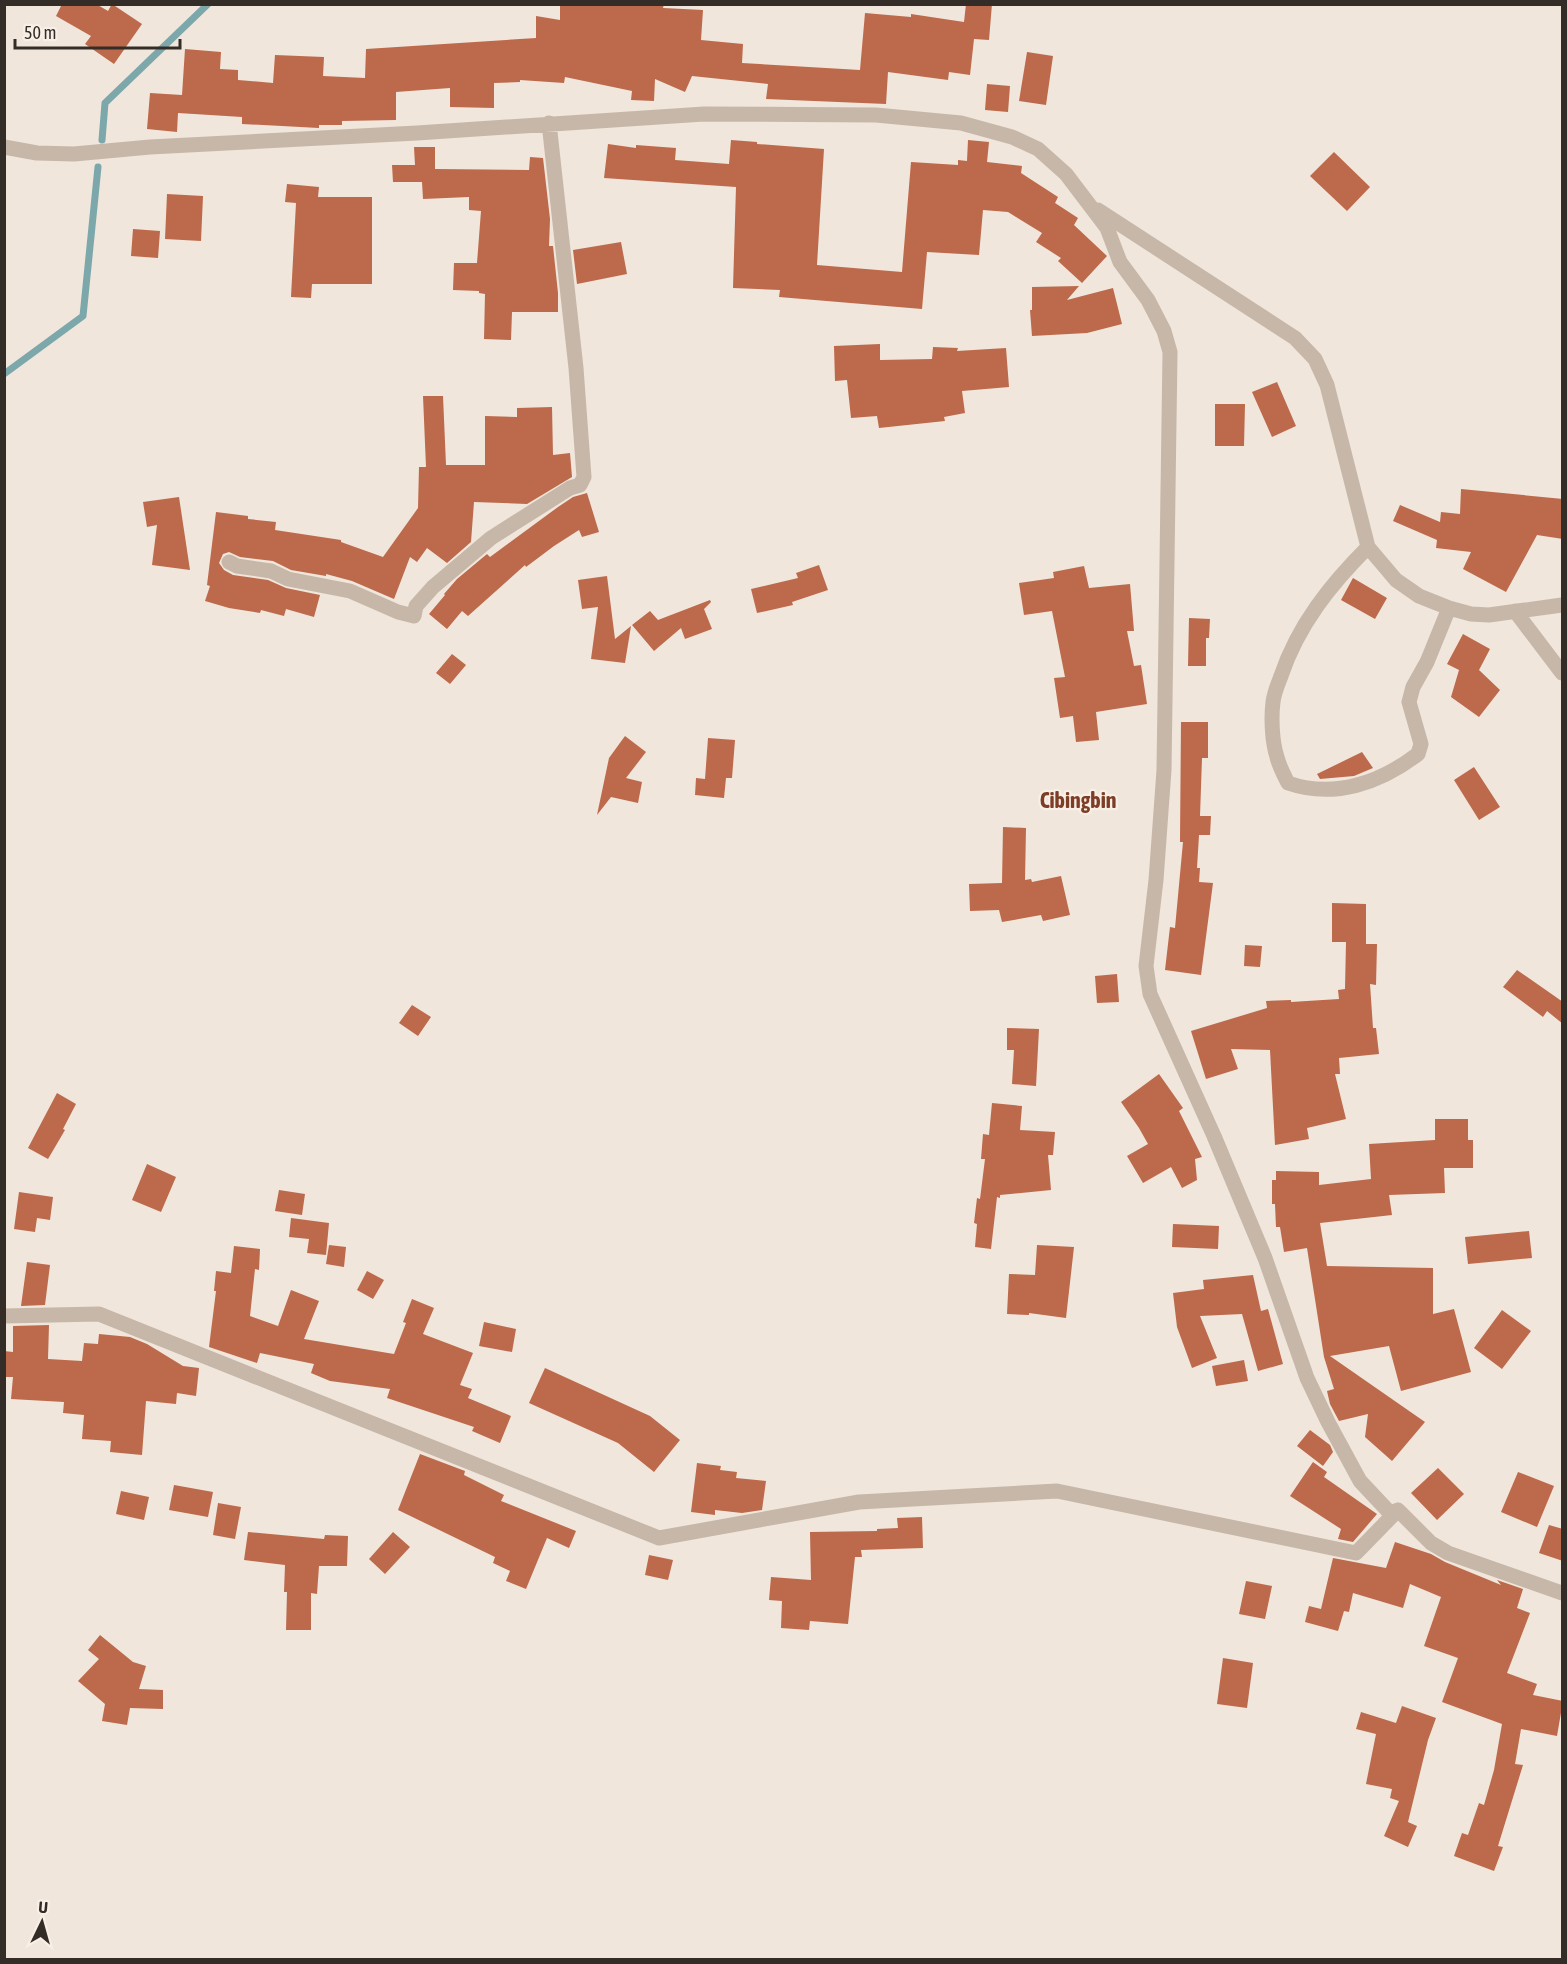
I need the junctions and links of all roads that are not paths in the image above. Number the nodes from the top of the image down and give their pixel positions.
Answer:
1 (549, 123) junction
2 (4, 147) edge
3 (1092, 206) junction
4 (1368, 547) junction
5 (230, 562) dead end
6 (1563, 605) edge
7 (1449, 608) junction
8 (1515, 611) junction
9 (1563, 673) edge
10 (4, 1316) edge
11 (1398, 1510) junction
12 (1563, 1593) edge

1 - 2 street
1 - 3 street
1 - 5 street
3 - 4 street
3 - 11 street
4 - 7 street
4 - 7 street
6 - 8 street
7 - 8 street
8 - 9 street
10 - 11 street
11 - 12 street

